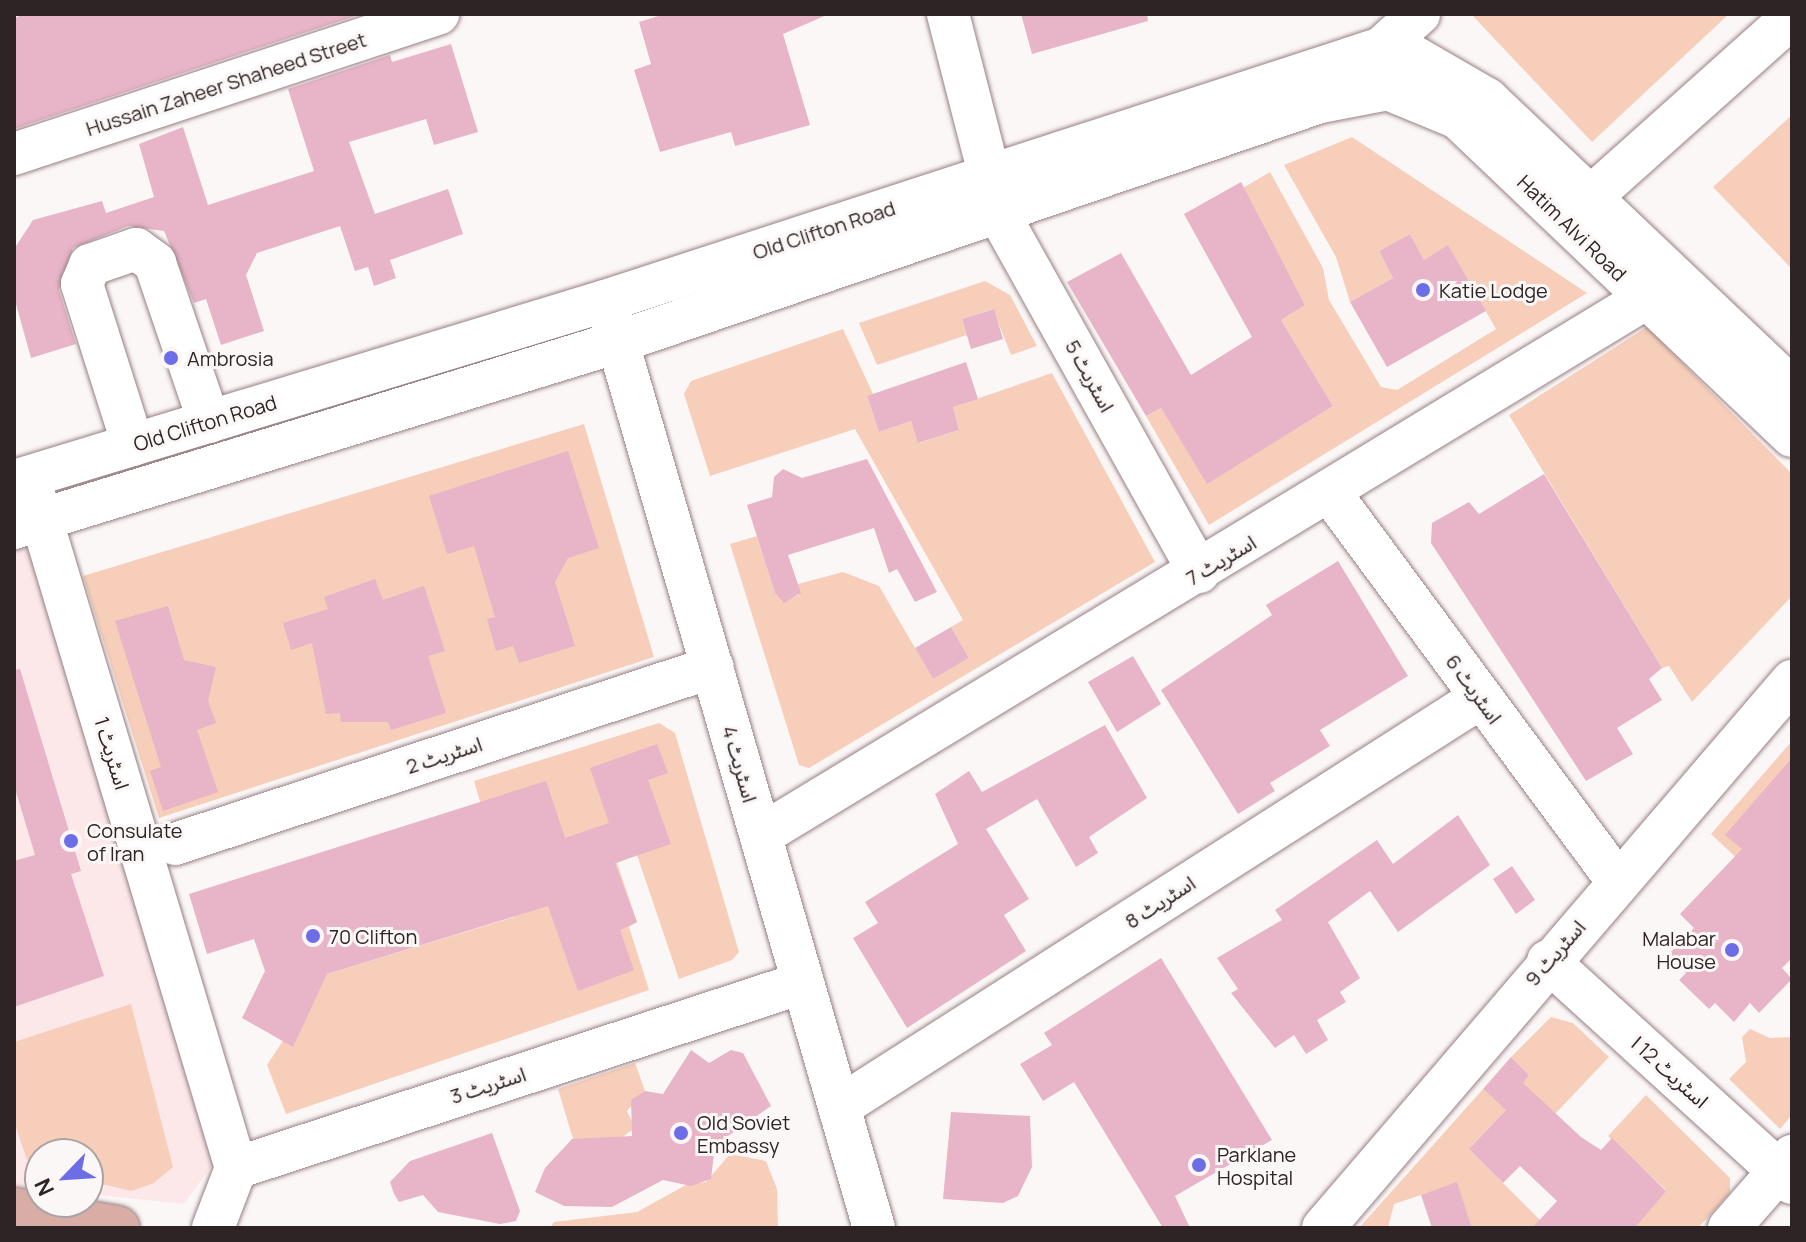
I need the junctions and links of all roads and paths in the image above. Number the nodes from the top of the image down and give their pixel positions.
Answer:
1 (438, 14) edge
2 (948, 14) edge
3 (1419, 14) edge
4 (1792, 17) edge
5 (1382, 48) junction
6 (1320, 102) junction
7 (14, 154) edge
8 (992, 175) junction
9 (1593, 195) junction
10 (1000, 216) junction
11 (1661, 289) junction
12 (605, 301) junction
13 (618, 342) junction
14 (1792, 388) edge
15 (209, 422) junction
16 (1792, 436) edge
17 (133, 445) junction
18 (21, 479) edge
19 (1331, 494) junction
20 (28, 523) edge
21 (1199, 572) junction
22 (713, 667) junction
23 (1792, 681) edge
24 (1480, 698) junction
25 (761, 835) junction
26 (175, 844) dead end
27 (1618, 882) junction
28 (1548, 961) junction
29 (802, 983) junction
30 (839, 1107) junction
31 (236, 1168) junction
32 (1788, 1170) edge
33 (14, 1210) edge
34 (102, 1227) edge
35 (213, 1228) edge
36 (874, 1228) edge
37 (1323, 1228) edge
38 (1729, 1228) edge

1 - 7 street, Hussain Zaheer Shaheed Street
2 - 8 street, اسٹریٹ 5
3 - 5 street
4 - 9 street
5 - 6 street
5 - 8 street, Old Clifton Road
5 - 9 street
6 - 10 street, Old Clifton Road
6 - 11 street, Hatim Alvi Road
8 - 10 street, اسٹریٹ 5
8 - 12 street, Old Clifton Road
9 - 11 street, Hatim Alvi Road
10 - 13 street, Old Clifton Road
10 - 21 street, اسٹریٹ 5
11 - 14 street, Hatim Alvi Road
11 - 16 street, Hatim Alvi Road
11 - 19 street, اسٹریٹ 7
12 - 13 street, اسٹریٹ 4
12 - 15 street, Old Clifton Road
13 - 20 street, Old Clifton Road
13 - 22 street, اسٹریٹ 4
15 - 17 street, Old Clifton Road
15 - 17 street
17 - 18 street, Old Clifton Road
18 - 20 street, اسٹریٹ 1
19 - 21 street, اسٹریٹ 7
19 - 24 street, اسٹریٹ 6
20 - 31 street, اسٹریٹ 1
21 - 25 street, اسٹریٹ 7
22 - 25 street, اسٹریٹ 4
22 - 26 street, اسٹریٹ 2
23 - 27 street, اسٹریٹ 9
24 - 27 street, اسٹریٹ 6
24 - 30 street, اسٹریٹ 8
25 - 29 street, اسٹریٹ 4
27 - 28 street, اسٹریٹ 9
28 - 32 street, اسٹریٹ 12 ا
28 - 37 street, اسٹریٹ 9
29 - 30 street, اسٹریٹ 4
29 - 31 street, اسٹریٹ 3
30 - 36 street, اسٹریٹ 4
31 - 35 street
32 - 38 street
33 - 34 main road

